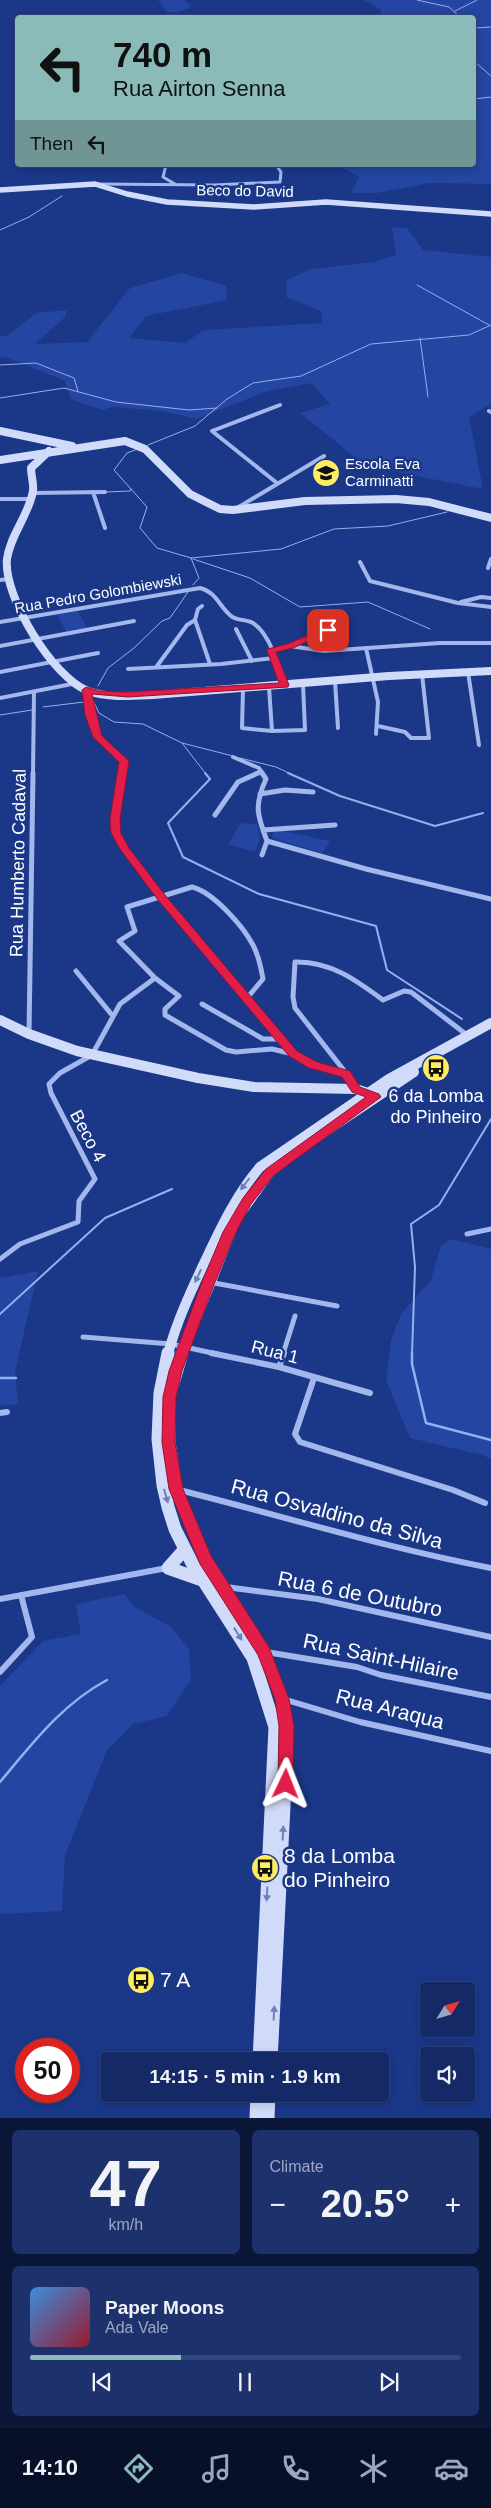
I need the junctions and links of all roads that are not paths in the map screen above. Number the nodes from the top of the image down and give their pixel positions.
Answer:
1 (166, 167) edge
2 (277, 167) edge
3 (95, 184) junction
4 (177, 184) junction
5 (0, 190) edge
6 (491, 214) edge
7 (280, 405) dead end
8 (0, 431) edge
9 (78, 447) junction
10 (49, 451) junction
11 (324, 456) dead end
12 (0, 460) edge
13 (277, 483) junction
14 (93, 492) junction
15 (105, 492) dead end
16 (32, 496) junction
17 (0, 500) edge
18 (233, 510) junction
19 (491, 518) edge
20 (105, 528) dead end
21 (491, 559) edge
22 (360, 562) dead end
23 (488, 568) dead end
24 (9, 579) junction
25 (0, 580) edge
26 (491, 598) edge
27 (458, 603) junction
28 (202, 606) dead end
29 (491, 607) edge
30 (24, 618) junction
31 (196, 620) junction
32 (134, 621) dead end
33 (0, 622) edge
34 (342, 624) dead end
35 (236, 629) dead end
36 (37, 640) junction
37 (491, 643) edge
38 (0, 646) edge
39 (290, 646) junction
40 (366, 648) junction
41 (271, 651) junction
42 (98, 653) dead end
43 (274, 658) junction
44 (252, 661) junction
45 (53, 662) junction
46 (210, 664) junction
47 (157, 666) junction
48 (128, 669) dead end
49 (491, 671) edge
50 (0, 672) edge
51 (468, 672) junction
52 (422, 674) junction
53 (375, 677) junction
54 (335, 680) junction
55 (72, 684) junction
56 (303, 684) junction
57 (284, 685) junction
58 (269, 687) junction
59 (243, 688) junction
60 (86, 690) junction
61 (34, 692) junction
62 (0, 698) edge
63 (378, 726) junction
64 (338, 728) dead end
65 (272, 731) junction
66 (376, 734) dead end
67 (479, 745) dead end
68 (233, 757) dead end
69 (262, 771) junction
70 (313, 792) dead end
71 (260, 794) junction
72 (215, 815) dead end
73 (335, 825) dead end
74 (263, 830) junction
75 (267, 841) junction
76 (262, 855) dead end
77 (161, 897) junction
78 (491, 899) edge
79 (76, 971) dead end
80 (155, 978) junction
81 (247, 998) junction
82 (202, 1004) dead end
83 (112, 1015) junction
84 (0, 1020) edge
85 (491, 1023) edge
86 (484, 1031) edge
87 (29, 1034) junction
88 (468, 1035) junction
89 (282, 1039) junction
90 (293, 1054) junction
91 (92, 1055) junction
92 (346, 1074) junction
93 (356, 1089) junction
94 (371, 1095) junction
95 (491, 1229) edge
96 (467, 1234) dead end
97 (0, 1259) edge
98 (209, 1282) junction
99 (337, 1306) dead end
100 (295, 1316) dead end
101 (83, 1337) dead end
102 (171, 1344) junction
103 (184, 1347) junction
104 (279, 1367) junction
105 (314, 1378) junction
106 (370, 1393) dead end
107 (176, 1489) junction
108 (485, 1503) dead end
109 (184, 1550) junction
110 (193, 1564) junction
111 (168, 1568) junction
112 (491, 1568) edge
113 (205, 1581) junction
114 (223, 1587) junction
115 (21, 1595) junction
116 (0, 1599) edge
117 (249, 1628) junction
118 (491, 1637) edge
119 (264, 1652) junction
120 (0, 1672) edge
121 (491, 1697) edge
122 (282, 1699) junction
123 (491, 1751) edge
124 (280, 1767) junction
125 (260, 2052) edge
126 (271, 2052) edge
127 (257, 2102) edge
128 (269, 2102) edge
129 (256, 2118) edge
130 (268, 2118) edge

1 - 4 street
2 - 4 street
3 - 4 street
3 - 5 main road, Beco do David
3 - 6 main road, Beco do David
7 - 13 street
8 - 9 main road
9 - 10 main road
9 - 18 main road
10 - 12 main road
10 - 16 main road
11 - 13 street
13 - 18 street
14 - 15 street
14 - 16 street
14 - 20 street
16 - 17 street
16 - 24 main road
18 - 19 main road
21 - 23 street
22 - 27 street
24 - 25 street
24 - 30 main road
26 - 27 street
27 - 29 street
28 - 31 street
30 - 33 street, Rua Pedro Golombiewski
30 - 36 main road
30 - 41 street, Rua Pedro Golombiewski
31 - 46 street
31 - 47 street
32 - 36 street
34 - 39 street
35 - 44 street
36 - 38 street
36 - 45 main road
37 - 40 street
39 - 40 street
39 - 41 street
40 - 53 street
41 - 43 street
42 - 45 street
43 - 44 street
43 - 57 street
44 - 46 street
45 - 50 street
45 - 55 main road
46 - 47 street
47 - 48 street
49 - 51 main road
51 - 52 main road
51 - 67 street
52 - 53 main road
52 - 63 street
53 - 54 main road
53 - 63 street
54 - 56 main road
54 - 64 street
55 - 60 main road
55 - 61 street
56 - 57 main road
56 - 65 street
57 - 58 main road
58 - 59 main road
58 - 65 street
59 - 60 main road
59 - 65 street
60 - 77 street
61 - 62 street
61 - 87 street, Rua Humberto Cadaval
63 - 66 street
68 - 69 street
69 - 71 street
69 - 72 street
70 - 71 street
71 - 74 street
73 - 74 street
74 - 75 street
75 - 76 street
75 - 78 street
77 - 80 street
77 - 81 street
77 - 81 street
79 - 83 street
80 - 83 street
80 - 90 street
81 - 89 street
82 - 89 street
83 - 91 street
84 - 87 main road
85 - 86 main road
86 - 88 main road
86 - 94 main road
87 - 91 main road
88 - 92 street
88 - 94 main road
89 - 90 street
90 - 92 street
91 - 93 main road
91 - 97 street, Beco 4
92 - 93 street
93 - 94 main road
94 - 98 main road
94 -> 102 main road
95 - 96 street
98 - 99 street
98 - 103 main road
100 - 104 street
101 - 102 street, Rua 1
102 - 103 street, Rua 1
102 -> 109 main road
103 - 104 street, Rua 1
103 - 107 main road
104 - 105 street, Rua 1
105 - 106 street, Rua 1
105 - 108 street
107 - 110 main road
107 - 112 street, Rua Osvaldino da Silva
107 - 114 main road
109 - 110 main road
109 - 111 main road
110 - 111 street
110 - 113 main road
110 - 117 main road
111 - 113 main road
111 - 115 street
113 -> 124 main road
114 - 117 main road
114 - 118 street, Rua 6 de Outubro
115 - 116 street
115 - 120 street
117 - 119 main road
119 - 121 street, Rua Saint-Hilaire
119 - 122 main road
122 - 123 street, Rua Araqua
122 - 124 main road
124 -> 125 main road
126 -> 124 main road
127 - 129 main road
128 - 130 main road

